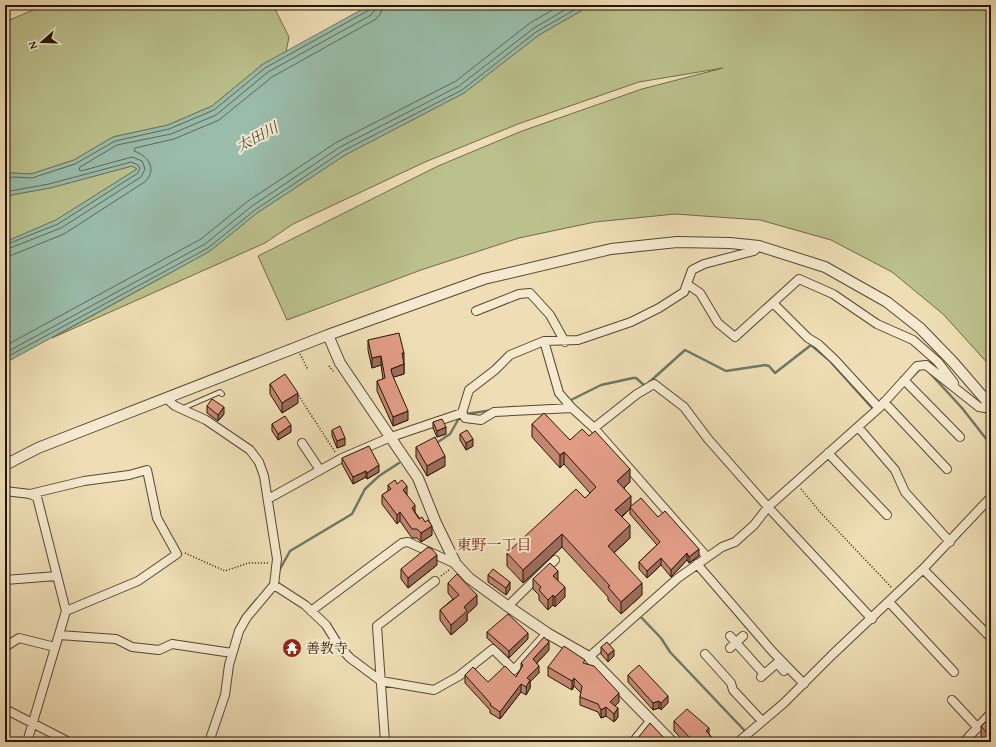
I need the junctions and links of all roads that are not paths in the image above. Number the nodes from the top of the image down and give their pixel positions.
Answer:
1 (758, 246) junction
2 (687, 284) junction
3 (773, 303) junction
4 (476, 311) dead end
5 (328, 335) junction
6 (544, 341) junction
7 (565, 342) junction
8 (904, 380) junction
9 (960, 392) junction
10 (222, 394) dead end
11 (167, 399) junction
12 (881, 405) junction
13 (572, 408) junction
14 (991, 408) edge
15 (181, 409) junction
16 (462, 413) junction
17 (858, 427) junction
18 (594, 428) junction
19 (392, 437) junction
20 (960, 437) dead end
21 (302, 443) dead end
22 (828, 453) junction
23 (5, 465) edge
24 (947, 469) dead end
25 (320, 470) junction
26 (5, 491) edge
27 (30, 494) junction
28 (991, 497) edge
29 (268, 499) junction
30 (768, 507) junction
31 (887, 515) dead end
32 (950, 542) junction
33 (707, 557) junction
34 (555, 560) dead end
35 (456, 564) junction
36 (697, 564) junction
37 (923, 569) junction
38 (57, 576) junction
39 (5, 580) edge
40 (435, 581) road end
41 (274, 585) junction
42 (889, 602) junction
43 (508, 606) junction
44 (66, 611) junction
45 (311, 611) junction
46 (872, 618) junction
47 (547, 633) junction
48 (59, 635) junction
49 (730, 636) dead end
50 (743, 636) dead end
51 (991, 638) edge
52 (733, 645) junction
53 (5, 647) edge
54 (55, 647) junction
55 (232, 654) junction
56 (705, 654) dead end
57 (589, 657) junction
58 (954, 672) dead end
59 (381, 681) junction
60 (801, 686) junction
61 (952, 700) dead end
62 (5, 709) edge
63 (991, 713) edge
64 (651, 720) junction
65 (762, 721) junction
66 (33, 724) junction
67 (978, 728) junction
68 (27, 742) edge
69 (69, 742) edge
70 (209, 742) edge
71 (385, 742) edge
72 (633, 742) edge
73 (672, 742) edge
74 (738, 742) edge
75 (964, 742) edge

1 - 2 street
1 - 5 street
1 - 14 street
2 - 3 street
2 - 7 street
3 - 9 street
3 - 12 street
4 - 7 street
5 - 11 street
5 - 19 street
6 - 7 street
6 - 13 street
6 - 16 street
8 - 9 street
8 - 12 street
8 - 20 street
9 - 14 street
10 - 15 lane
11 - 15 street
11 - 23 street
12 - 17 street
12 - 24 street
13 - 16 street
13 - 18 street
15 - 29 street
16 - 19 street
17 - 22 street
17 - 32 street
18 - 30 street
18 - 33 street
19 - 25 street
19 - 35 street
21 - 25 street
22 - 30 street
22 - 31 street
25 - 29 street
26 - 27 street
27 - 38 street
27 - 44 street
28 - 32 street
29 - 41 street
30 - 33 street
30 - 46 street
32 - 37 street
33 - 36 street
34 - 43 street
35 - 43 street
35 - 45 street
36 - 57 street
36 - 60 street
37 - 42 street
37 - 51 street
38 - 39 street
38 - 44 street
40 - 59 street
41 - 45 street
41 - 55 street
42 - 46 street
42 - 58 street
43 - 47 street
44 - 48 street
45 - 59 street
46 - 60 street
47 - 57 street
47 - 59 street
48 - 54 street
48 - 55 street
49 - 52 street
50 - 52 street
52 - 60 street
53 - 54 street
54 - 66 street
55 - 70 street
56 - 65 street
57 - 64 street
59 - 71 street
60 - 65 street
61 - 67 street
62 - 66 street
63 - 67 street
64 - 72 street
64 - 73 street
65 - 74 street
66 - 68 street
66 - 69 street
67 - 75 street

